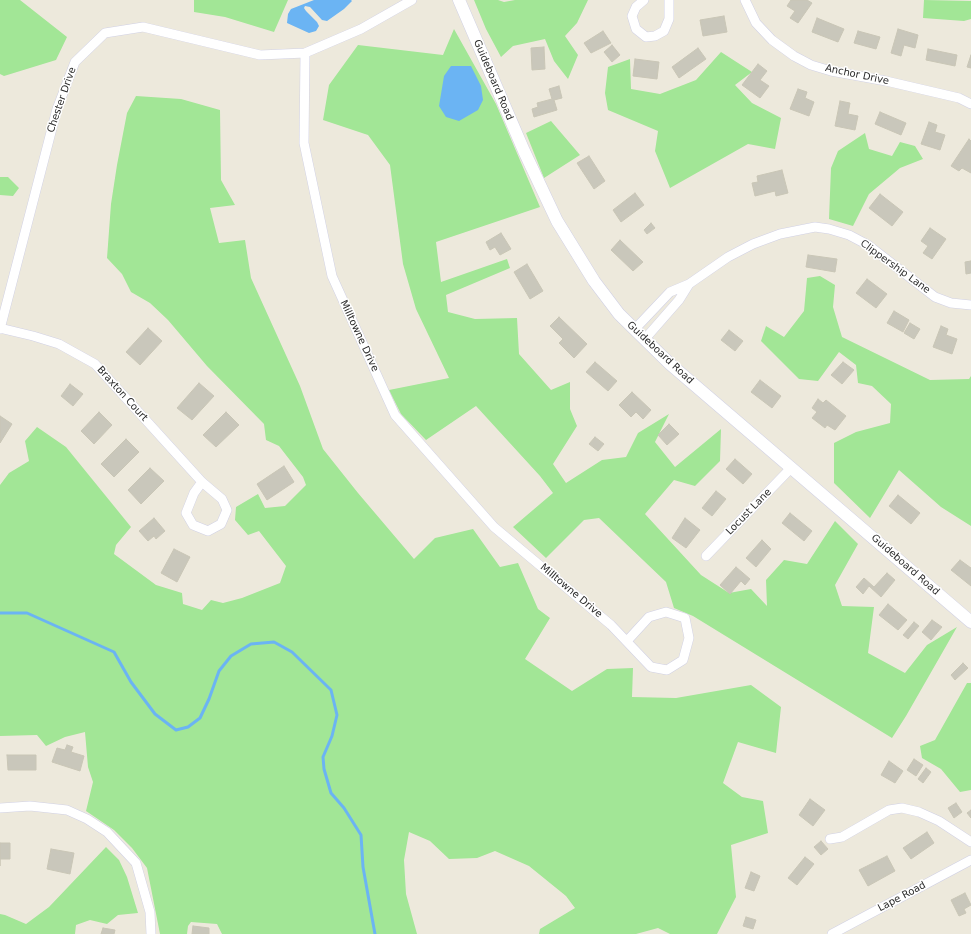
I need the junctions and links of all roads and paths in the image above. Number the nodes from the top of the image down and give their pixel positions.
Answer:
1 (412, 0) edge
2 (459, 0) edge
3 (644, 0) edge
4 (669, 0) edge
5 (745, 0) edge
6 (305, 53) junction
7 (971, 104) edge
8 (689, 284) junction
9 (971, 305) edge
10 (0, 328) edge
11 (634, 330) junction
12 (644, 340) junction
13 (792, 468) junction
14 (202, 482) junction
15 (706, 556) dead end
16 (971, 622) edge
17 (627, 641) junction
18 (0, 808) edge
19 (830, 839) dead end
20 (971, 842) edge
21 (971, 860) edge
22 (151, 934) edge
23 (832, 934) edge

1 - 6 street
2 - 11 street, Guideboard Road
3 - 4 street
5 - 7 street, Anchor Drive
6 - 10 street, Chester Drive
6 - 17 street, Milltowne Drive
8 - 9 street, Clippership Lane
8 - 11 street, Clippership Lane
8 - 12 street, Clippership Lane
10 - 14 street, Braxton Court
11 - 12 street, Guideboard Road
12 - 13 street, Guideboard Road
13 - 15 street, Locust Lane
13 - 16 street, Guideboard Road
14 - 14 street, Braxton Court
17 - 17 street, Milltowne Drive
18 - 22 street
19 - 20 street
21 - 23 street, Lape Road

